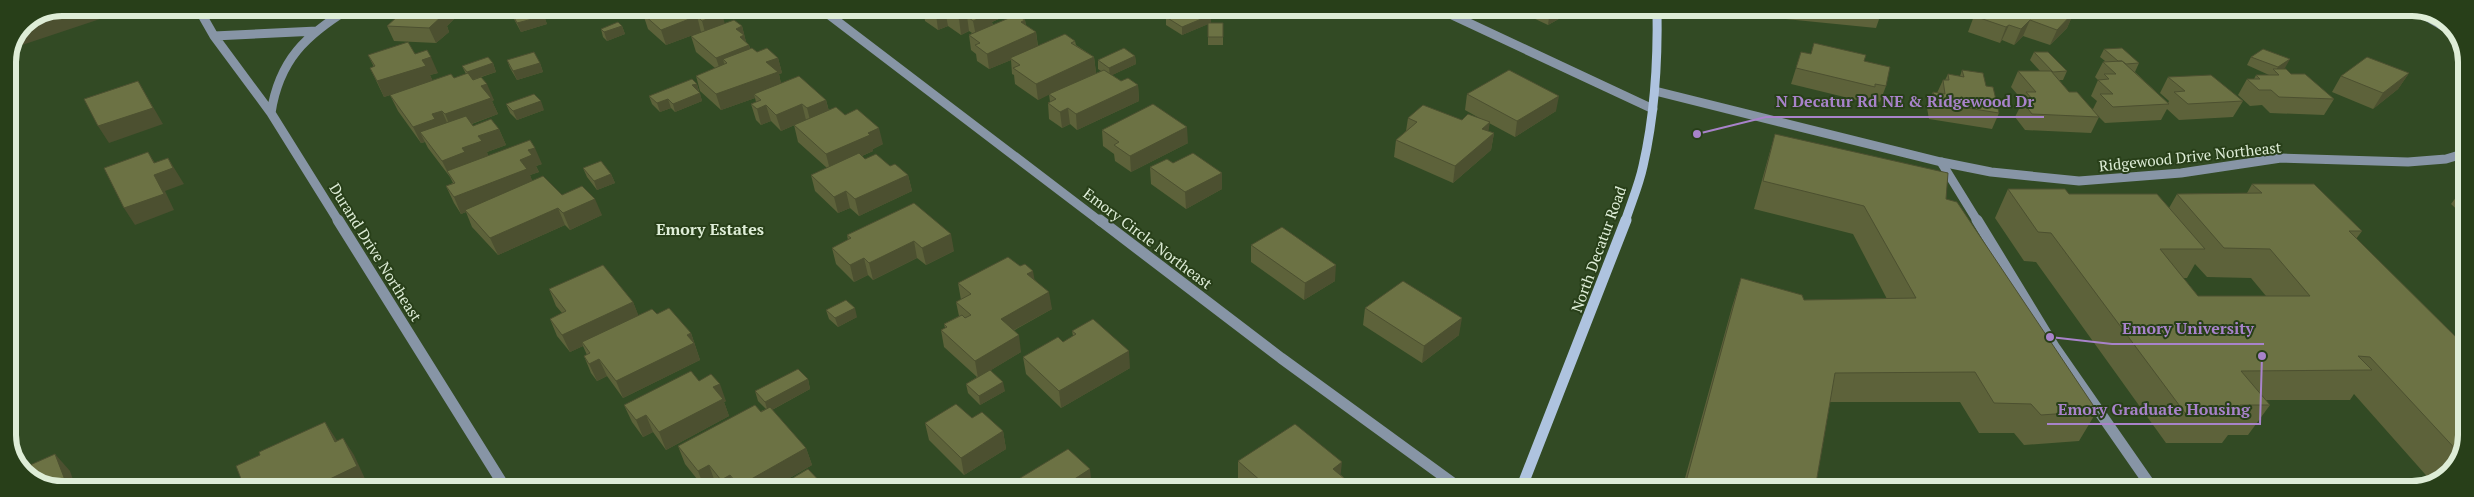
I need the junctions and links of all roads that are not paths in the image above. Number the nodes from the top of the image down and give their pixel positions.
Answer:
1 (203, 16) edge
2 (338, 16) edge
3 (831, 16) edge
4 (1454, 16) edge
5 (1657, 16) edge
6 (317, 30) junction
7 (214, 36) junction
8 (1655, 91) junction
9 (1653, 109) junction
10 (271, 113) junction
11 (2458, 155) edge
12 (1941, 162) junction
13 (501, 481) edge
14 (1450, 481) edge
15 (1524, 481) edge
16 (2147, 481) edge

1 - 7 street, Durand Drive Northeast
2 - 6 street
3 - 14 street, Emory Circle Northeast
4 - 9 street
5 - 8 main road, North Decatur Road
6 - 7 street
6 - 10 street
7 - 10 street, Durand Drive Northeast
8 - 9 main road, North Decatur Road
8 - 12 street, Ridgewood Drive Northeast
9 - 15 main road, North Decatur Road
10 - 13 street, Durand Drive Northeast
11 - 12 street, Ridgewood Drive Northeast
12 - 16 street

